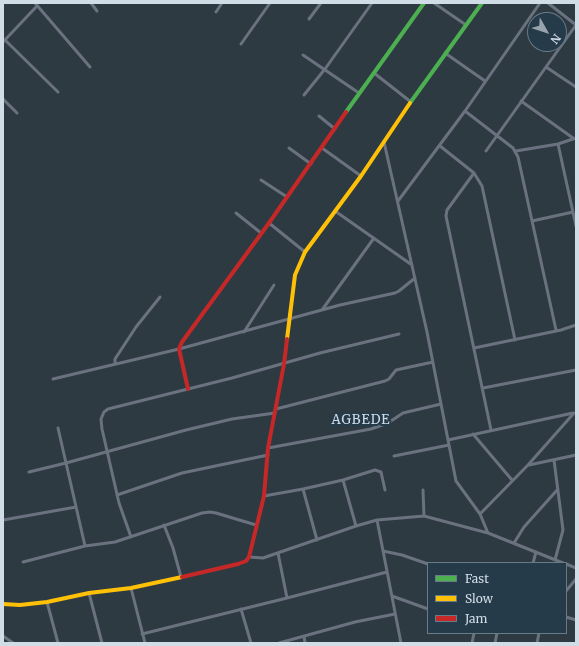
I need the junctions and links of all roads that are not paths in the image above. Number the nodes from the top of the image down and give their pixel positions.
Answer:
1 (91, 3) edge
2 (222, 3) edge
3 (270, 3) edge
4 (321, 3) edge
5 (372, 3) edge
6 (424, 3) edge
7 (434, 3) edge
8 (482, 3) edge
9 (540, 3) edge
10 (548, 3) edge
11 (36, 4) edge
12 (97, 11) dead end
13 (216, 12) dead end
14 (309, 19) dead end
15 (466, 25) junction
16 (4, 41) edge
17 (241, 44) dead end
18 (445, 53) junction
19 (303, 55) dead end
20 (90, 67) dead end
21 (546, 68) junction
22 (325, 69) junction
23 (374, 72) junction
24 (485, 81) junction
25 (576, 88) edge
26 (58, 92) dead end
27 (359, 93) junction
28 (304, 95) dead end
29 (3, 99) edge
30 (522, 101) junction
31 (411, 102) junction
32 (465, 111) junction
33 (17, 113) dead end
34 (319, 116) dead end
35 (335, 129) junction
36 (498, 135) junction
37 (575, 138) edge
38 (384, 142) junction
39 (558, 144) junction
40 (440, 146) junction
41 (289, 148) dead end
42 (322, 148) junction
43 (516, 151) junction
44 (486, 152) dead end
45 (310, 164) junction
46 (474, 173) junction
47 (361, 176) junction
48 (261, 180) dead end
49 (287, 198) junction
50 (398, 201) junction
51 (335, 211) junction
52 (573, 212) junction
53 (236, 213) dead end
54 (532, 221) junction
55 (269, 223) junction
56 (576, 226) edge
57 (261, 233) junction
58 (374, 238) junction
59 (305, 252) junction
60 (412, 265) junction
61 (415, 278) junction
62 (274, 286) dead end
63 (160, 297) dead end
64 (322, 310) junction
65 (290, 319) junction
66 (576, 325) edge
67 (556, 330) junction
68 (244, 332) junction
69 (399, 334) dead end
70 (515, 340) junction
71 (474, 348) junction
72 (179, 349) junction
73 (432, 362) junction
74 (115, 364) junction
75 (284, 364) junction
76 (576, 370) edge
77 (54, 379) dead end
78 (483, 388) junction
79 (188, 389) junction
80 (441, 404) junction
81 (275, 411) junction
82 (575, 412) edge
83 (58, 428) dead end
84 (492, 430) junction
85 (473, 434) junction
86 (448, 440) junction
87 (449, 445) junction
88 (268, 448) junction
89 (108, 452) junction
90 (268, 454) junction
91 (576, 455) edge
92 (394, 456) dead end
93 (554, 460) junction
94 (66, 463) junction
95 (528, 465) junction
96 (29, 472) dead end
97 (343, 480) junction
98 (512, 480) junction
99 (303, 489) junction
100 (558, 489) junction
101 (385, 490) dead end
102 (423, 490) dead end
103 (117, 495) junction
104 (264, 496) junction
105 (76, 508) junction
106 (480, 514) junction
107 (424, 516) junction
108 (3, 520) edge
109 (377, 520) junction
110 (164, 525) junction
111 (256, 525) junction
112 (356, 526) junction
113 (488, 533) junction
114 (131, 537) junction
115 (317, 540) junction
116 (514, 543) junction
117 (85, 546) junction
118 (383, 551) junction
119 (536, 552) junction
120 (278, 553) junction
121 (249, 557) junction
122 (555, 560) junction
123 (23, 562) dead end
124 (533, 562) edge
125 (560, 562) edge
126 (427, 564) edge
127 (387, 572) junction
128 (181, 577) junction
129 (576, 578) edge
130 (131, 588) junction
131 (567, 590) edge
132 (89, 593) junction
133 (392, 596) junction
134 (287, 598) junction
135 (47, 602) junction
136 (3, 604) edge
137 (241, 609) junction
138 (427, 609) edge
139 (394, 614) junction
140 (142, 634) junction
141 (3, 636) edge
142 (304, 636) junction
143 (13, 643) edge
144 (58, 643) edge
145 (102, 643) edge
146 (144, 643) edge
147 (252, 643) edge
148 (279, 643) edge
149 (305, 643) edge
150 (401, 643) edge

1 - 12 street
2 - 13 street
3 - 17 street
4 - 14 street
5 - 22 street
6 - 23 street
7 - 15 street
8 - 15 street
9 - 24 street
10 - 21 street
11 - 16 street
11 - 20 street
15 - 18 street
16 - 26 street
18 - 24 street
18 - 31 street
19 - 22 street
21 - 25 street
21 - 30 street
22 - 27 street
22 - 28 street
23 - 27 street
23 - 31 street
24 - 32 street
27 - 35 street
29 - 33 street
30 - 36 street
30 - 37 street
31 - 38 street
32 - 36 street
32 - 40 street
34 - 35 street
35 - 42 street
36 - 43 street
36 - 44 street
37 - 39 street
38 - 47 street
38 - 50 street
39 - 43 street
39 - 52 street
40 - 46 street
40 - 50 street
41 - 45 street
42 - 45 street
42 - 47 street
43 - 54 street
45 - 49 street
46 - 70 street
46 - 71 street
47 - 51 street
48 - 49 street
49 - 55 street
50 - 60 street
51 - 58 street
51 - 59 street
52 - 54 street
52 - 56 street
53 - 57 street
54 - 67 street
55 - 57 street
55 - 59 street
57 - 72 street
58 - 60 street
58 - 64 street
59 - 65 street
60 - 61 street
61 - 64 street
61 - 73 street
62 - 68 street
63 - 74 street
64 - 65 street
65 - 68 street
65 - 75 street
66 - 67 street
67 - 70 street
68 - 72 street
69 - 75 street
70 - 71 street
71 - 78 street
72 - 74 street
72 - 79 street
73 - 80 street
73 - 81 street
74 - 77 street
75 - 79 street
75 - 81 street
76 - 78 street
78 - 84 street
79 - 89 street
80 - 86 street
80 - 88 street
81 - 88 street
81 - 89 street
82 - 84 street
82 - 95 street
83 - 94 street
84 - 85 street
85 - 86 street
85 - 98 street
86 - 87 street
87 - 92 street
87 - 106 street
88 - 90 street
89 - 94 street
89 - 103 street
90 - 103 street
90 - 104 street
91 - 93 street
93 - 95 street
93 - 100 street
94 - 96 street
94 - 105 street
95 - 98 street
97 - 99 street
97 - 101 street
97 - 112 street
98 - 106 street
99 - 104 street
99 - 115 street
100 - 116 street
100 - 122 street
102 - 107 street
103 - 114 street
104 - 111 street
105 - 108 street
105 - 117 street
106 - 113 street
107 - 109 street
107 - 113 street
109 - 112 street
109 - 118 street
110 - 111 street
110 - 114 street
110 - 128 street
111 - 121 street
112 - 115 street
113 - 116 street
114 - 117 street
115 - 120 street
116 - 119 street
117 - 123 street
118 - 126 street
118 - 127 street
119 - 122 street
119 - 124 street
120 - 121 street
120 - 134 street
121 - 128 street
122 - 125 street
127 - 133 street
127 - 134 street
128 - 130 street
129 - 131 street
130 - 132 street
130 - 140 street
132 - 135 street
132 - 145 street
133 - 138 street
133 - 139 street
134 - 137 street
135 - 136 street
135 - 144 street
137 - 140 street
137 - 147 street
139 - 142 street
139 - 150 street
140 - 146 street
141 - 143 street
142 - 148 street
142 - 149 street

